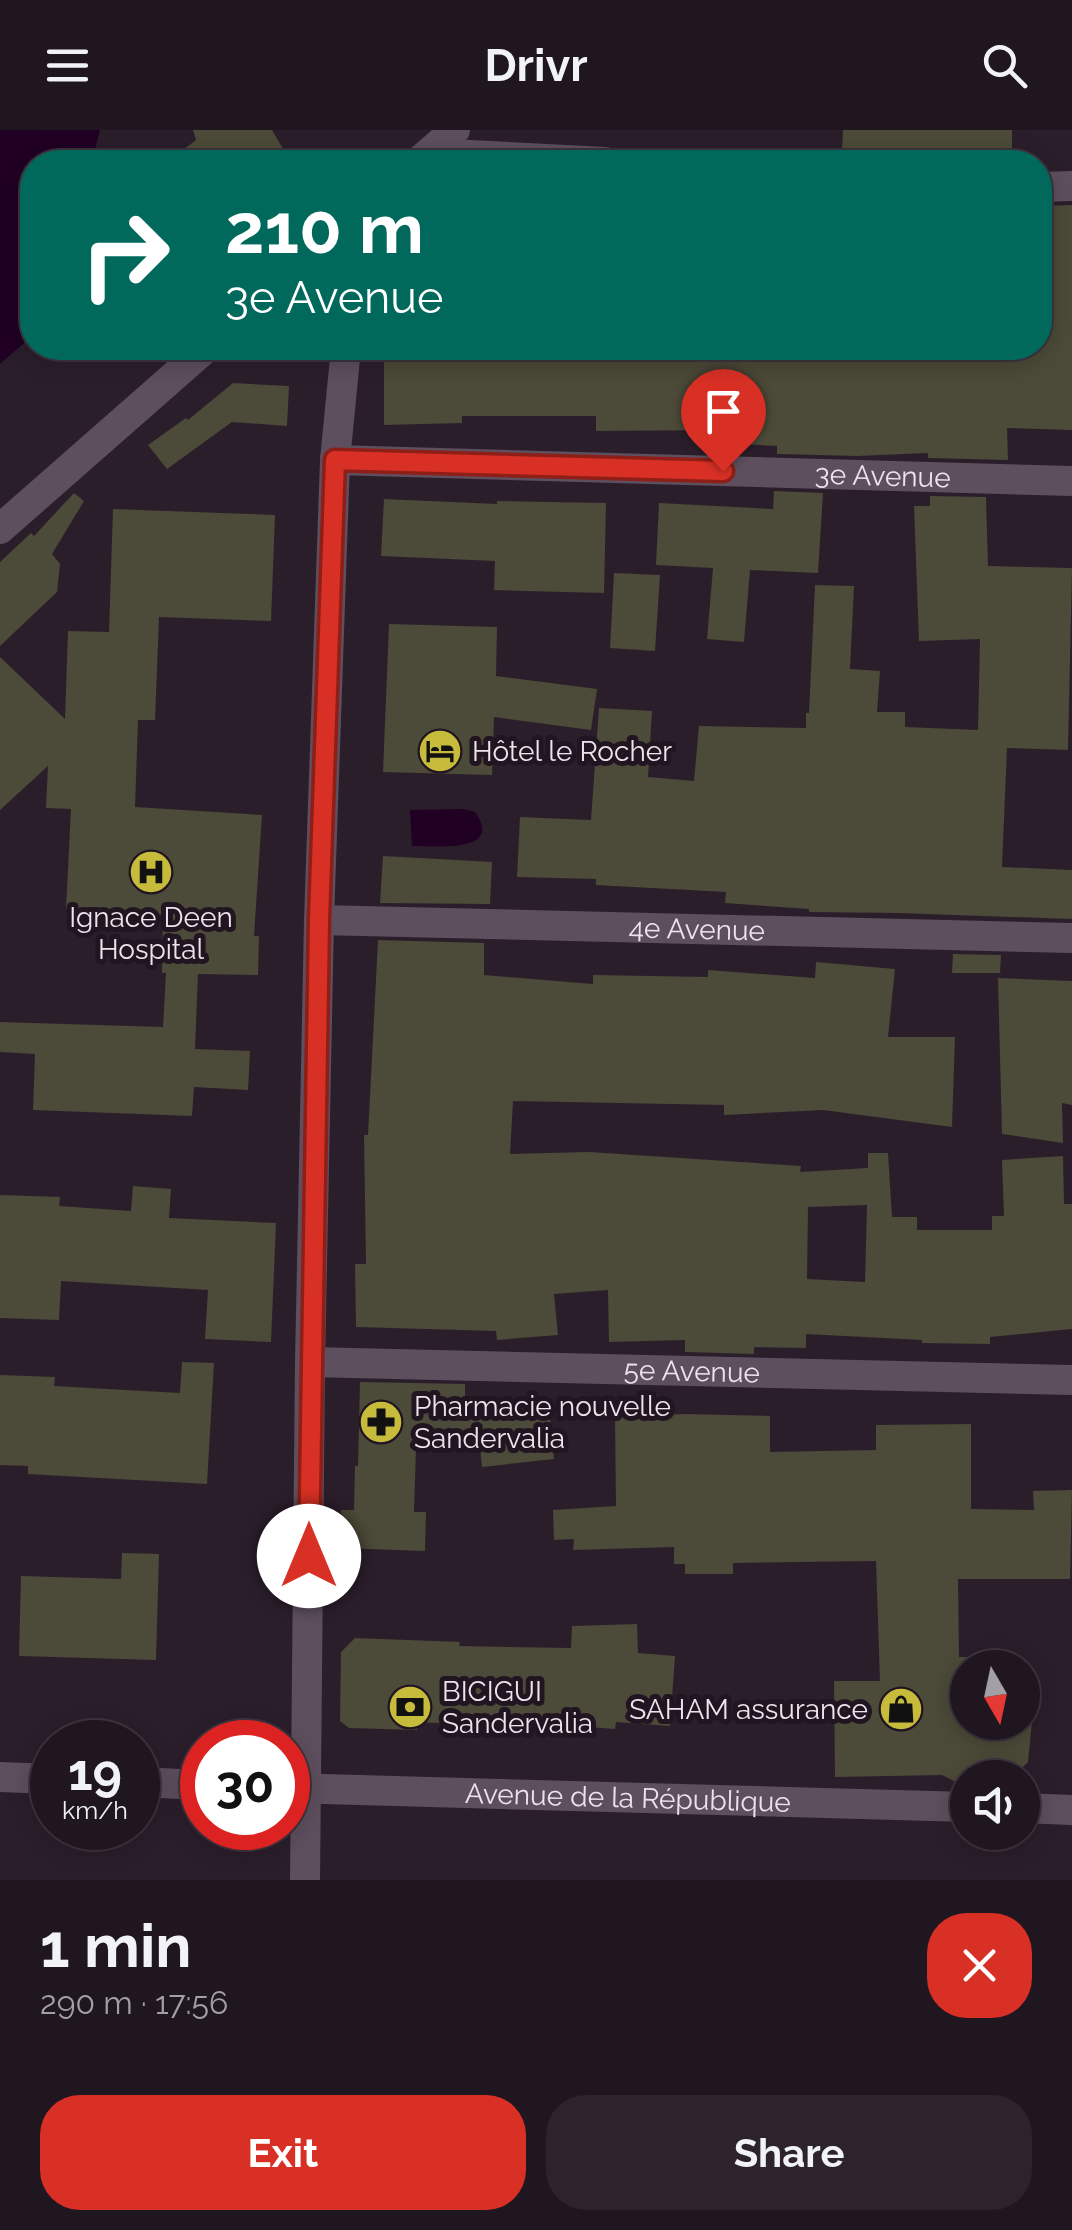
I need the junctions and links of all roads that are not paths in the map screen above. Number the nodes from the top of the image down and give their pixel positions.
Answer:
1 (455, 130) edge
2 (433, 150) edge
3 (192, 360) edge
4 (345, 360) edge
5 (335, 460) junction
6 (1072, 481) edge
7 (0, 528) edge
8 (319, 920) junction
9 (1072, 938) edge
10 (310, 1362) junction
11 (1072, 1380) edge
12 (299, 1720) edge
13 (0, 1778) edge
14 (30, 1779) edge
15 (310, 1788) edge
16 (950, 1806) edge
17 (1040, 1809) edge
18 (1072, 1810) edge
19 (302, 1850) edge
20 (304, 1880) edge

1 - 2 street
3 - 7 street
4 - 5 street
5 - 6 street, 3e Avenue
5 - 8 street
8 - 9 street, 4e Avenue
8 - 10 street
10 - 11 street, 5e Avenue
10 - 12 street
13 - 14 street
15 - 16 street, Avenue de la République
17 - 18 street
19 - 20 street

